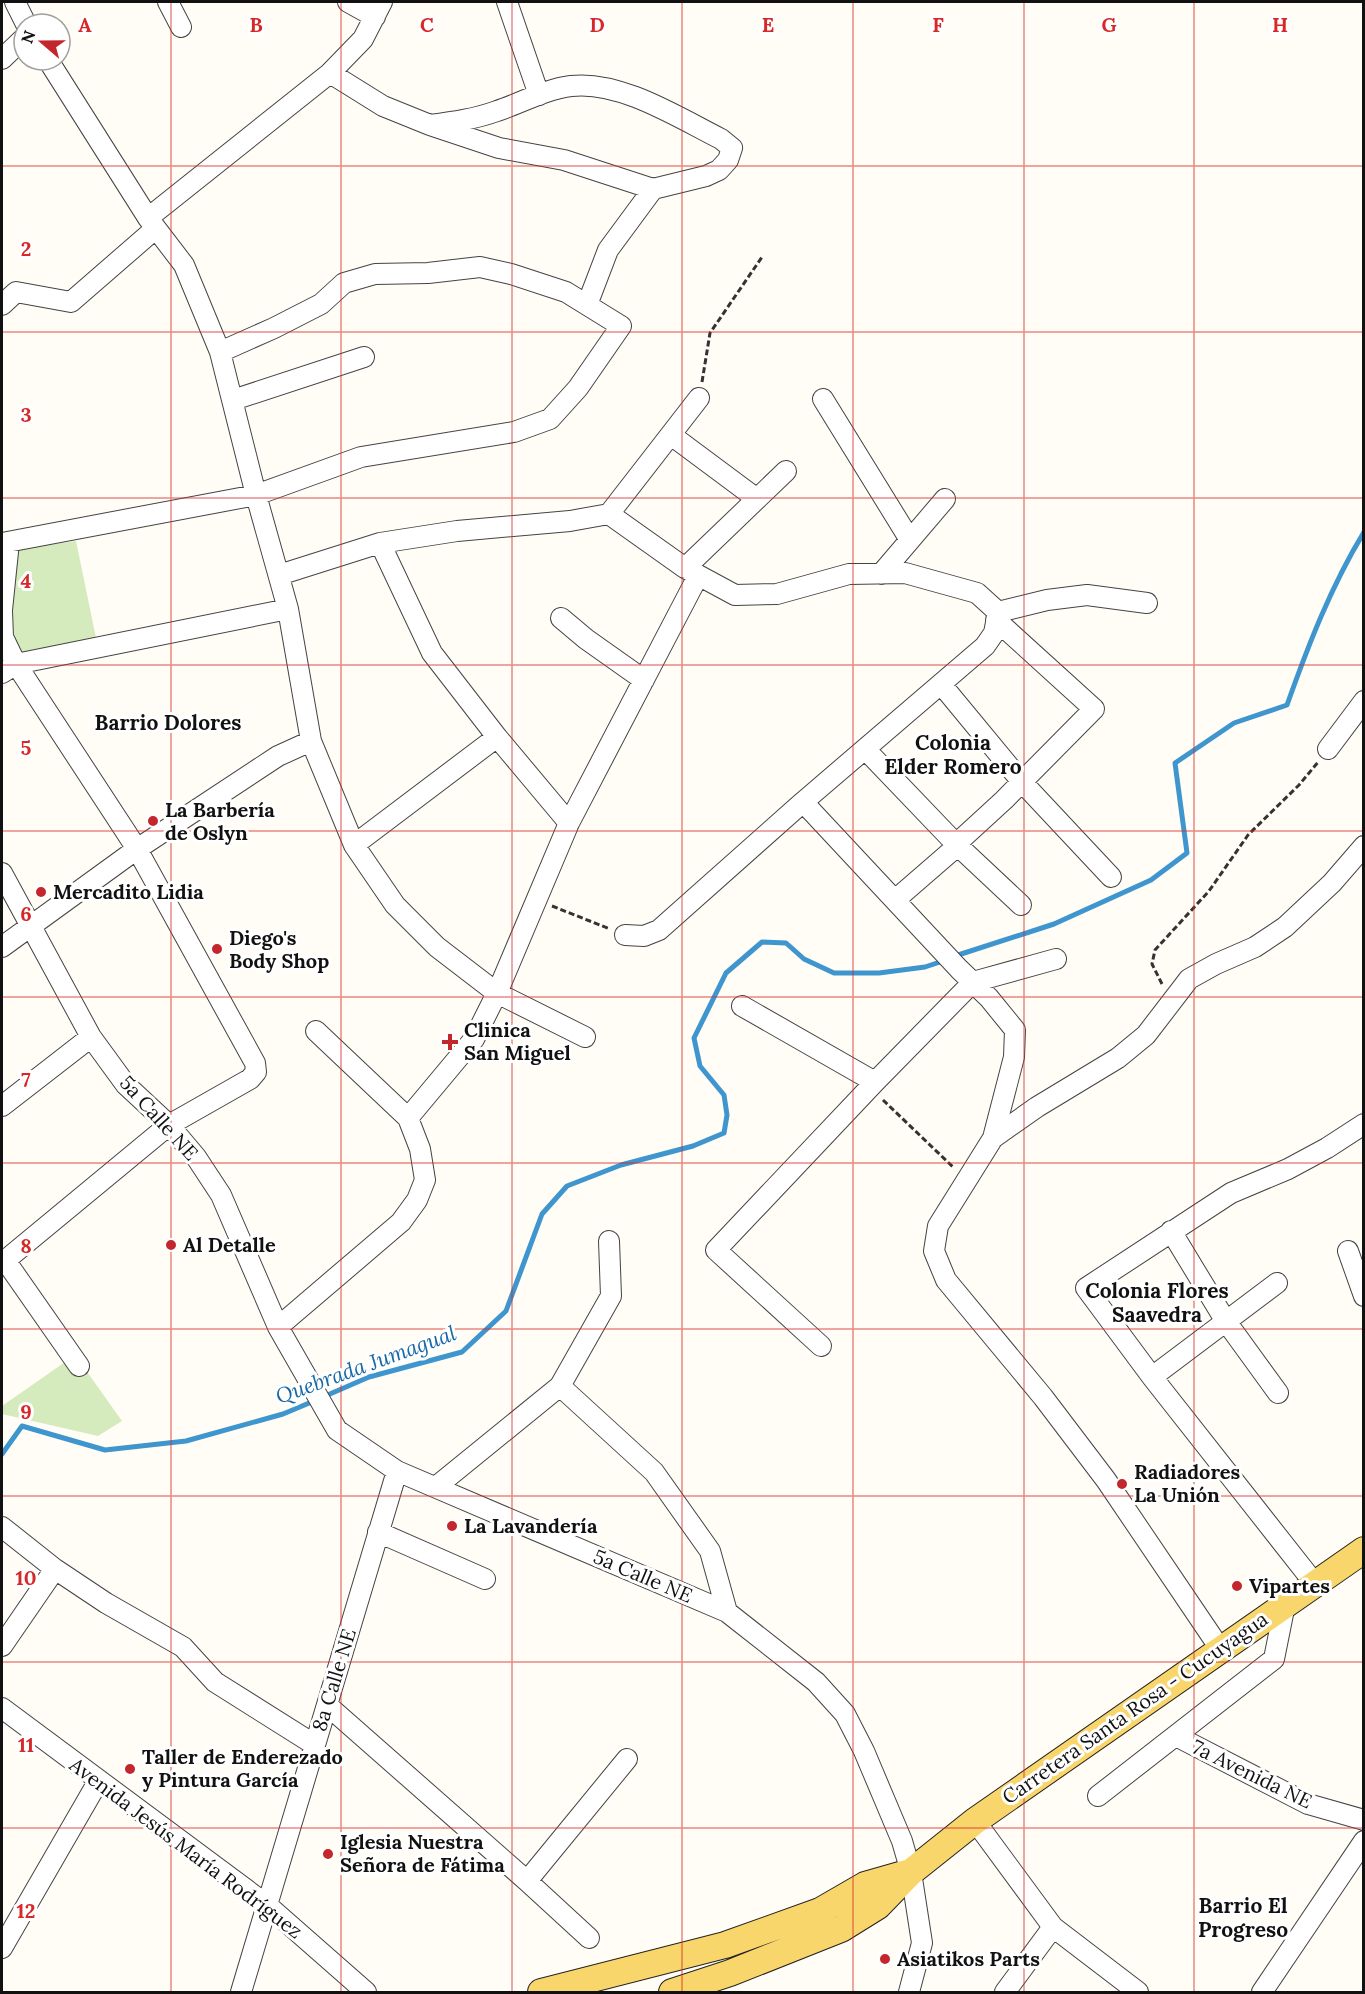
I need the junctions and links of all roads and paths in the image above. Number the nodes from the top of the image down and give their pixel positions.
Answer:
1 (168, 2) edge
2 (348, 2) edge
3 (507, 2) edge
4 (379, 9) edge
5 (181, 27) dead end
6 (56, 72) edge
7 (330, 73) junction
8 (539, 95) junction
9 (430, 125) junction
10 (653, 189) junction
11 (151, 223) junction
12 (762, 257) dead end
13 (2, 305) edge
14 (587, 305) junction
15 (220, 352) junction
16 (364, 357) dead end
17 (699, 398) joint
18 (823, 399) dead end
19 (232, 400) junction
20 (670, 435) junction
21 (786, 471) dead end
22 (256, 495) junction
23 (757, 499) junction
24 (945, 500) dead end
25 (609, 514) junction
26 (910, 540) junction
27 (5, 543) edge
28 (380, 543) junction
29 (691, 572) junction
30 (881, 574) junction
31 (279, 575) junction
32 (1147, 603) dead end
33 (288, 609) junction
34 (2, 611) edge
35 (997, 616) junction
36 (561, 618) dead end
37 (9, 669) edge
38 (644, 680) junction
39 (941, 684) junction
40 (1364, 701) edge
41 (497, 737) junction
42 (310, 741) junction
43 (1328, 749) joint
44 (865, 750) junction
45 (1022, 782) junction
46 (803, 802) junction
47 (569, 824) junction
48 (956, 844) junction
49 (354, 845) junction
50 (1364, 846) edge
51 (137, 849) junction
52 (2, 873) edge
53 (1111, 877) dead end
54 (536, 900) junction
55 (895, 900) junction
56 (1021, 905) dead end
57 (29, 925) junction
58 (625, 935) joint
59 (2, 947) edge
60 (1056, 959) dead end
61 (966, 975) junction
62 (497, 993) junction
63 (1171, 1002) junction
64 (742, 1006) dead end
65 (316, 1031) dead end
66 (91, 1037) junction
67 (585, 1037) dead end
68 (872, 1084) junction
69 (2, 1106) edge
70 (408, 1118) junction
71 (1364, 1124) edge
72 (170, 1125) junction
73 (993, 1138) junction
74 (966, 1180) junction
75 (1171, 1231) junction
76 (609, 1241) dead end
77 (1348, 1251) dead end
78 (3, 1261) edge
79 (1277, 1283) dead end
80 (1364, 1296) edge
81 (1225, 1320) junction
82 (278, 1327) junction
83 (820, 1346) dead end
84 (79, 1366) dead end
85 (1152, 1377) junction
86 (560, 1386) junction
87 (1278, 1393) dead end
88 (397, 1471) junction
89 (437, 1486) junction
90 (2, 1527) edge
91 (378, 1532) junction
92 (1364, 1550) edge
93 (55, 1569) junction
94 (484, 1579) dead end
95 (1315, 1584) junction
96 (1286, 1604) junction
97 (727, 1612) junction
98 (2, 1646) edge
99 (1221, 1650) junction
100 (327, 1705) junction
101 (2, 1708) edge
102 (1176, 1736) junction
103 (315, 1745) junction
104 (627, 1759) dead end
105 (99, 1780) junction
106 (1098, 1796) dead end
107 (1364, 1820) edge
108 (975, 1821) junction
109 (1364, 1841) edge
110 (910, 1872) junction
111 (527, 1881) junction
112 (267, 1905) junction
113 (1053, 1927) junction
114 (589, 1938) dead end
115 (2, 1948) edge
116 (241, 1992) edge
117 (366, 1992) edge
118 (541, 1992) edge
119 (672, 1992) edge
120 (909, 1992) edge
121 (1005, 1992) edge
122 (1138, 1992) edge
123 (1262, 1992) edge

1 - 5 street
2 - 4 street
3 - 8 street
4 - 7 street
6 - 11 street
7 - 9 street
7 - 11 street
8 - 9 street
8 - 10 street
9 - 10 street
10 - 14 street
11 - 13 street
11 - 15 street
12 - 17 path
14 - 15 street
14 - 22 street
15 - 19 street
16 - 19 street
17 - 20 street
18 - 26 street
19 - 22 street
20 - 23 street
20 - 25 street
21 - 23 street
22 - 27 street
22 - 31 street
23 - 29 street
24 - 26 street
25 - 28 street
25 - 29 street
26 - 30 street
27 - 34 street
28 - 31 street
28 - 41 street
29 - 30 street
29 - 38 street
30 - 35 street
31 - 33 street
32 - 35 street
33 - 37 street
33 - 42 street
34 - 37 street
35 - 39 street
35 - 45 street
36 - 38 street
37 - 51 street
38 - 47 street
39 - 44 street
39 - 45 street
40 - 43 street
41 - 47 street
41 - 49 street
42 - 49 street
42 - 51 street
43 - 63 path
44 - 46 street
44 - 48 street
45 - 48 street
45 - 53 street
46 - 55 street
46 - 58 street
47 - 54 street
48 - 55 street
48 - 56 street
49 - 62 street
50 - 63 street
51 - 57 street
51 - 72 street
52 - 57 street, 5a Calle NE
54 - 58 path
54 - 62 street
55 - 61 street
57 - 59 street
57 - 66 street, 5a Calle NE
60 - 61 street
61 - 68 street
61 - 73 street
62 - 67 street
62 - 70 street
63 - 73 street
64 - 68 street
65 - 70 street
66 - 69 street
66 - 72 street, 5a Calle NE
68 - 74 path
68 - 83 street
70 - 82 street
71 - 75 street
72 - 78 street
72 - 82 street, 5a Calle NE
73 - 74 street
74 - 99 street
75 - 81 street
75 - 85 street
76 - 86 street
77 - 80 street
78 - 84 street
79 - 81 street
81 - 85 street
81 - 87 street
82 - 88 street, 5a Calle NE
85 - 95 street
86 - 89 street
86 - 97 street
88 - 89 street, 5a Calle NE
88 - 91 street, 8a Calle NE
89 - 97 street, 5a Calle NE
90 - 93 street
91 - 94 street
91 - 100 street, 8a Calle NE
92 - 95 main road, Carretera Santa Rosa - Cucuyagua
93 - 98 street
93 - 103 street
95 - 96 main road, Carretera Santa Rosa - Cucuyagua
96 - 99 main road, Carretera Santa Rosa - Cucuyagua
96 - 102 street
97 - 110 street, 5a Calle NE
99 - 108 main road, Carretera Santa Rosa - Cucuyagua
100 - 103 street, 8a Calle NE
100 - 111 street
101 - 105 street, Avenida Jesús María Rodríguez
102 - 106 street
102 - 107 street, 7a Avenida NE
103 - 112 street, 8a Calle NE
104 - 111 street
105 - 112 street, Avenida Jesús María Rodríguez
105 - 115 street
108 - 110 main road, Carretera Santa Rosa - Cucuyagua
108 - 113 street
109 - 123 street
110 - 118 main road
110 - 119 main road
110 - 120 street, 5a Calle NE
111 - 114 street
112 - 116 street, 8a Calle NE
112 - 117 street, Avenida Jesús María Rodríguez
113 - 121 street
113 - 122 street

